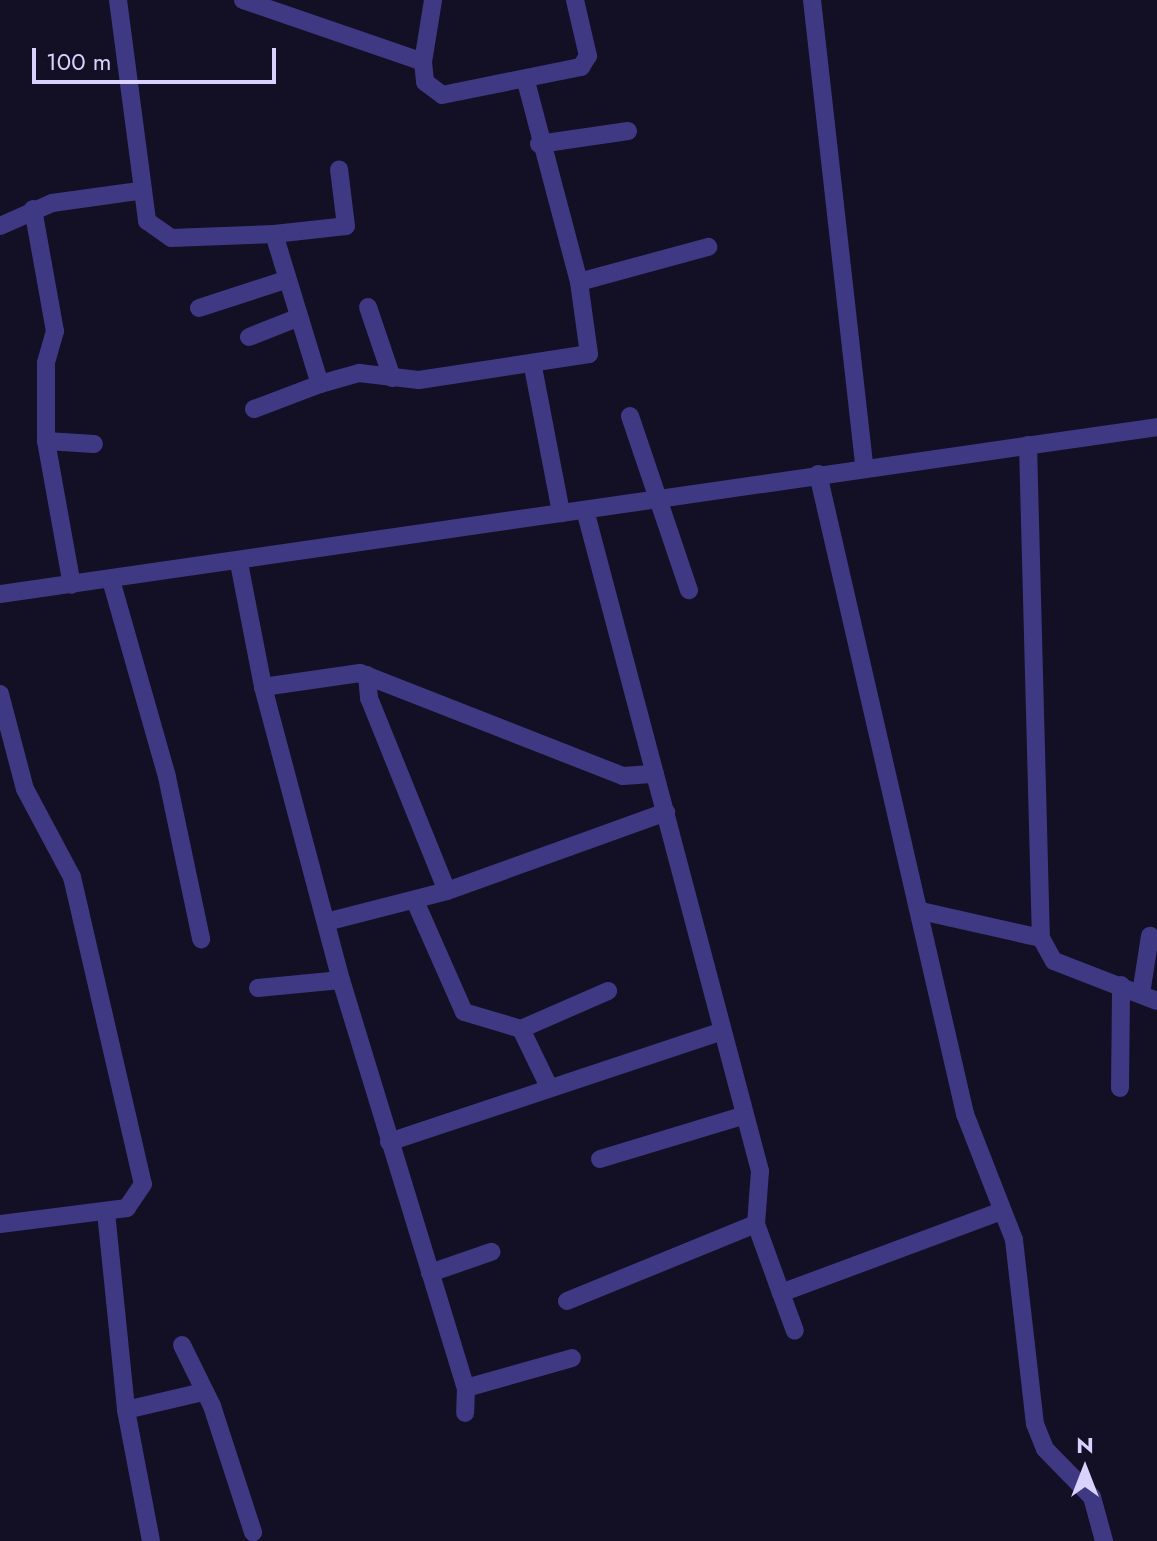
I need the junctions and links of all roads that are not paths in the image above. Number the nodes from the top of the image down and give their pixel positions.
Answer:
1 (118, 0) edge
2 (243, 0) edge
3 (433, 0) edge
4 (575, 0) edge
5 (812, 0) edge
6 (423, 62) junction
7 (526, 82) junction
8 (628, 131) dead end
9 (539, 144) junction
10 (339, 169) dead end
11 (139, 191) junction
12 (33, 209) junction
13 (0, 226) edge
14 (274, 234) junction
15 (708, 247) dead end
16 (285, 280) junction
17 (579, 282) junction
18 (368, 307) dead end
19 (199, 308) dead end
20 (297, 318) junction
21 (249, 337) dead end
22 (533, 367) junction
23 (392, 378) junction
24 (320, 384) junction
25 (254, 409) dead end
26 (630, 416) dead end
27 (1157, 427) edge
28 (46, 441) junction
29 (94, 444) dead end
30 (1028, 445) junction
31 (864, 467) junction
32 (818, 474) junction
33 (660, 498) junction
34 (585, 510) junction
35 (561, 513) junction
36 (239, 563) junction
37 (111, 580) junction
38 (72, 585) junction
39 (689, 590) dead end
40 (0, 594) edge
41 (367, 675) junction
42 (263, 687) junction
43 (0, 694) edge
44 (655, 774) junction
45 (666, 812) junction
46 (447, 891) junction
47 (415, 901) junction
48 (921, 911) junction
49 (326, 922) junction
50 (1150, 936) dead end
51 (1041, 938) junction
52 (201, 939) dead end
53 (341, 980) junction
54 (1121, 985) junction
55 (258, 988) dead end
56 (608, 991) dead end
57 (1149, 998) edge
58 (521, 1029) junction
59 (722, 1031) junction
60 (549, 1087) junction
61 (1120, 1088) dead end
62 (742, 1116) junction
63 (389, 1142) junction
64 (600, 1159) dead end
65 (1001, 1211) junction
66 (106, 1212) junction
67 (0, 1224) edge
68 (756, 1224) junction
69 (491, 1252) dead end
70 (430, 1273) junction
71 (781, 1293) junction
72 (567, 1301) dead end
73 (795, 1331) dead end
74 (182, 1345) dead end
75 (572, 1358) dead end
76 (466, 1388) junction
77 (203, 1392) junction
78 (126, 1410) junction
79 (465, 1413) dead end
80 (253, 1532) dead end
81 (151, 1541) edge
82 (1104, 1541) edge

1 - 11 street
2 - 6 street
3 - 6 street
4 - 7 street
5 - 31 street
6 - 7 street
7 - 9 street
8 - 9 street
9 - 17 street
10 - 14 street
11 - 12 street
11 - 14 street
12 - 13 street
12 - 28 street
14 - 16 street
15 - 17 street
16 - 19 street
16 - 20 street
17 - 22 street
18 - 23 street
20 - 21 street
20 - 24 street
22 - 23 street
22 - 35 street
23 - 24 street
24 - 25 street
26 - 33 street
27 - 30 street
28 - 29 street
28 - 38 street
30 - 31 street
30 - 51 street
31 - 32 street
32 - 33 street
32 - 48 street
33 - 34 street
33 - 39 street
34 - 35 street
34 - 44 street
35 - 36 street
36 - 37 street
36 - 42 street
37 - 38 street
37 - 52 street
38 - 40 street
41 - 42 street
41 - 44 street
41 - 46 street
42 - 49 street
43 - 66 street
44 - 45 street
45 - 46 street
45 - 59 street
46 - 47 street
47 - 49 street
47 - 58 street
48 - 51 street
48 - 65 street
49 - 53 street
50 - 57 street
51 - 54 street
53 - 55 street
53 - 63 street
54 - 57 street
54 - 61 street
56 - 58 street
58 - 60 street
59 - 60 street
59 - 62 street
60 - 63 street
62 - 64 street
62 - 68 street
63 - 70 street
65 - 71 street
65 - 82 street
66 - 67 street
66 - 78 street
68 - 71 street
68 - 72 street
69 - 70 street
70 - 76 street
71 - 73 street
74 - 77 street
75 - 76 street
76 - 79 street
77 - 78 street
77 - 80 street
78 - 81 street

